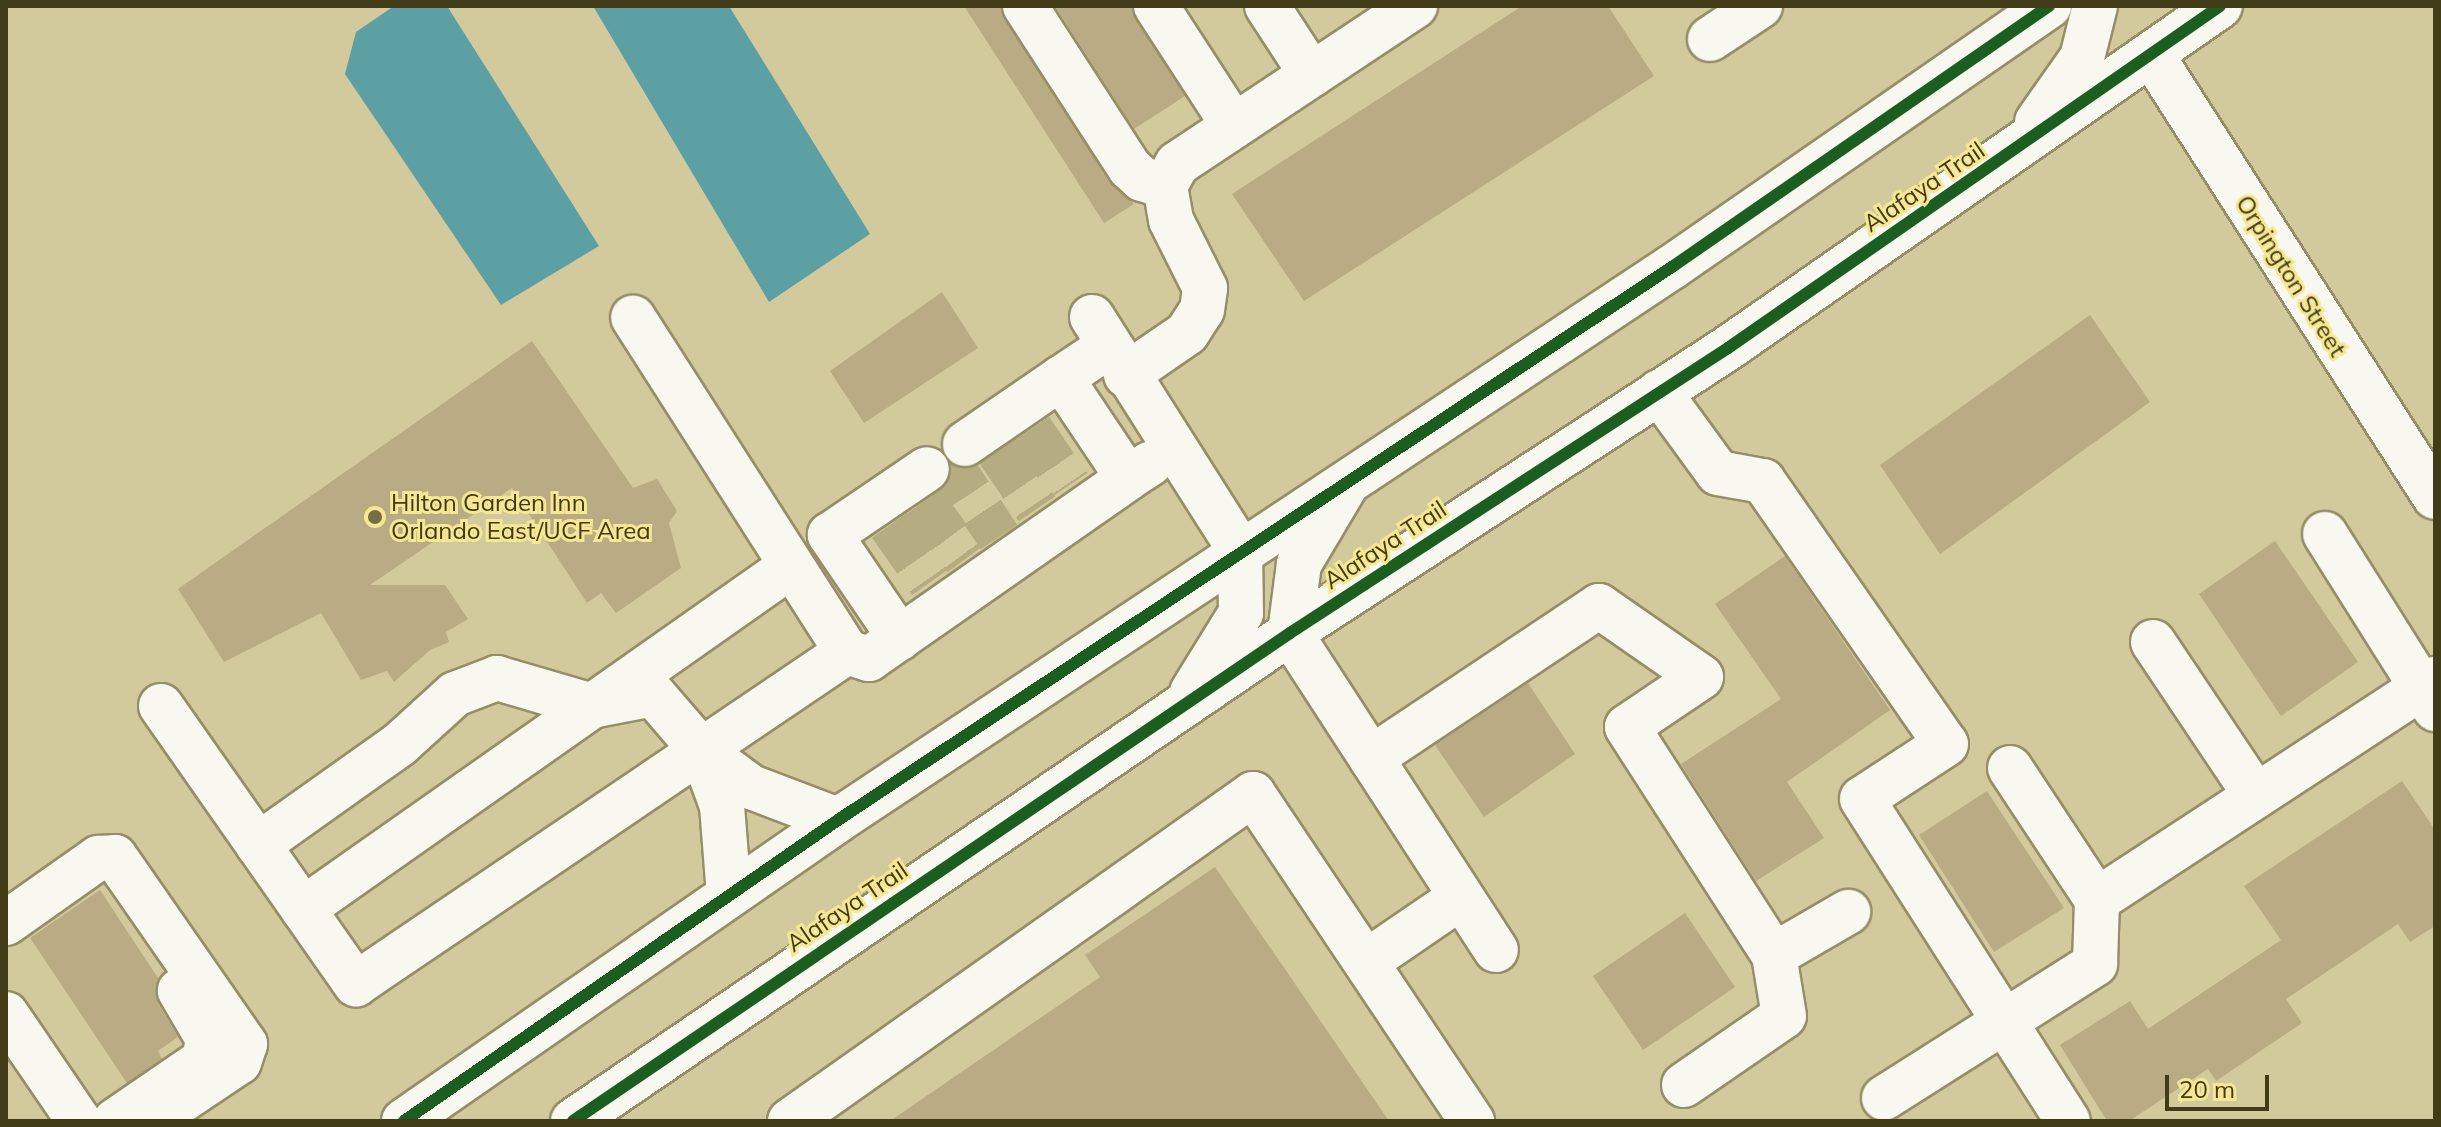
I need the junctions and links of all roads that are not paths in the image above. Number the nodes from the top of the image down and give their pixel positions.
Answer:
1 (1025, 6) edge
2 (1156, 6) edge
3 (1267, 6) edge
4 (1760, 6) edge
5 (2049, 6) edge
6 (2095, 6) edge
7 (2220, 6) edge
8 (1390, 13) edge
9 (1710, 39) dead end
10 (2151, 54) junction
11 (1312, 75) junction
12 (1234, 126) junction
13 (2017, 150) junction
14 (1165, 186) junction
15 (633, 318) dead end
16 (1109, 346) junction
17 (1061, 378) junction
18 (1659, 392) junction
19 (999, 433) dead end
20 (1174, 449) junction
21 (1352, 476) junction
22 (1128, 478) junction
23 (905, 496) dead end
24 (2435, 497) edge
25 (2325, 534) dead end
26 (1240, 550) junction
27 (791, 566) junction
28 (1290, 633) junction
29 (900, 638) junction
30 (2153, 642) dead end
31 (847, 652) junction
32 (2431, 692) edge
33 (161, 706) dead end
34 (592, 706) junction
35 (1182, 707) junction
36 (702, 751) junction
37 (1371, 758) junction
38 (2010, 768) dead end
39 (2256, 796) junction
40 (838, 820) junction
41 (258, 845) junction
42 (125, 871) junction
43 (729, 894) junction
44 (1461, 897) junction
45 (2097, 900) junction
46 (303, 909) junction
47 (1848, 912) dead end
48 (6, 923) edge
49 (1496, 950) dead end
50 (1774, 955) junction
51 (1366, 962) junction
52 (6, 1014) edge
53 (2004, 1022) junction
54 (1684, 1085) dead end
55 (1884, 1098) dead end
56 (79, 1121) edge
57 (115, 1121) edge
58 (151, 1121) edge
59 (404, 1121) edge
60 (573, 1121) edge
61 (790, 1121) edge
62 (1472, 1121) edge
63 (2068, 1121) edge

1 - 14 main road
2 - 12 main road
3 - 11 main road
4 - 9 main road
5 - 21 main road
6 - 13 main road
7 - 10 main road, Alafaya Trail
8 - 11 main road
10 - 13 main road, Alafaya Trail
10 - 24 main road, Orpington Street
11 - 12 main road
12 - 14 main road
13 - 18 main road, Alafaya Trail
14 - 16 main road
15 - 27 main road
16 - 17 main road
16 - 20 main road
17 - 19 main road
17 - 22 main road
18 - 28 main road, Alafaya Trail
18 - 53 main road
20 - 22 main road
20 - 26 main road
21 - 26 main road
21 - 28 main road
22 - 29 main road
23 - 29 main road
25 - 32 main road
26 - 35 main road
26 - 40 main road
27 - 31 main road
27 - 34 main road
28 - 35 main road, Alafaya Trail
28 - 37 main road
29 - 31 main road
30 - 39 main road
31 - 36 main road
32 - 39 main road
33 - 41 main road
34 - 36 main road
34 - 41 main road
34 - 46 main road
35 - 60 main road, Alafaya Trail
36 - 40 main road
36 - 43 main road
36 - 46 main road
37 - 44 main road
37 - 50 main road
38 - 45 main road
39 - 45 main road
40 - 43 main road
41 - 46 main road
42 - 48 main road
42 - 57 main road
42 - 58 main road
43 - 59 main road
44 - 49 main road
44 - 51 main road
45 - 53 main road
47 - 50 main road
50 - 54 main road
51 - 61 main road
51 - 62 main road
52 - 56 main road
53 - 55 main road
53 - 63 main road

